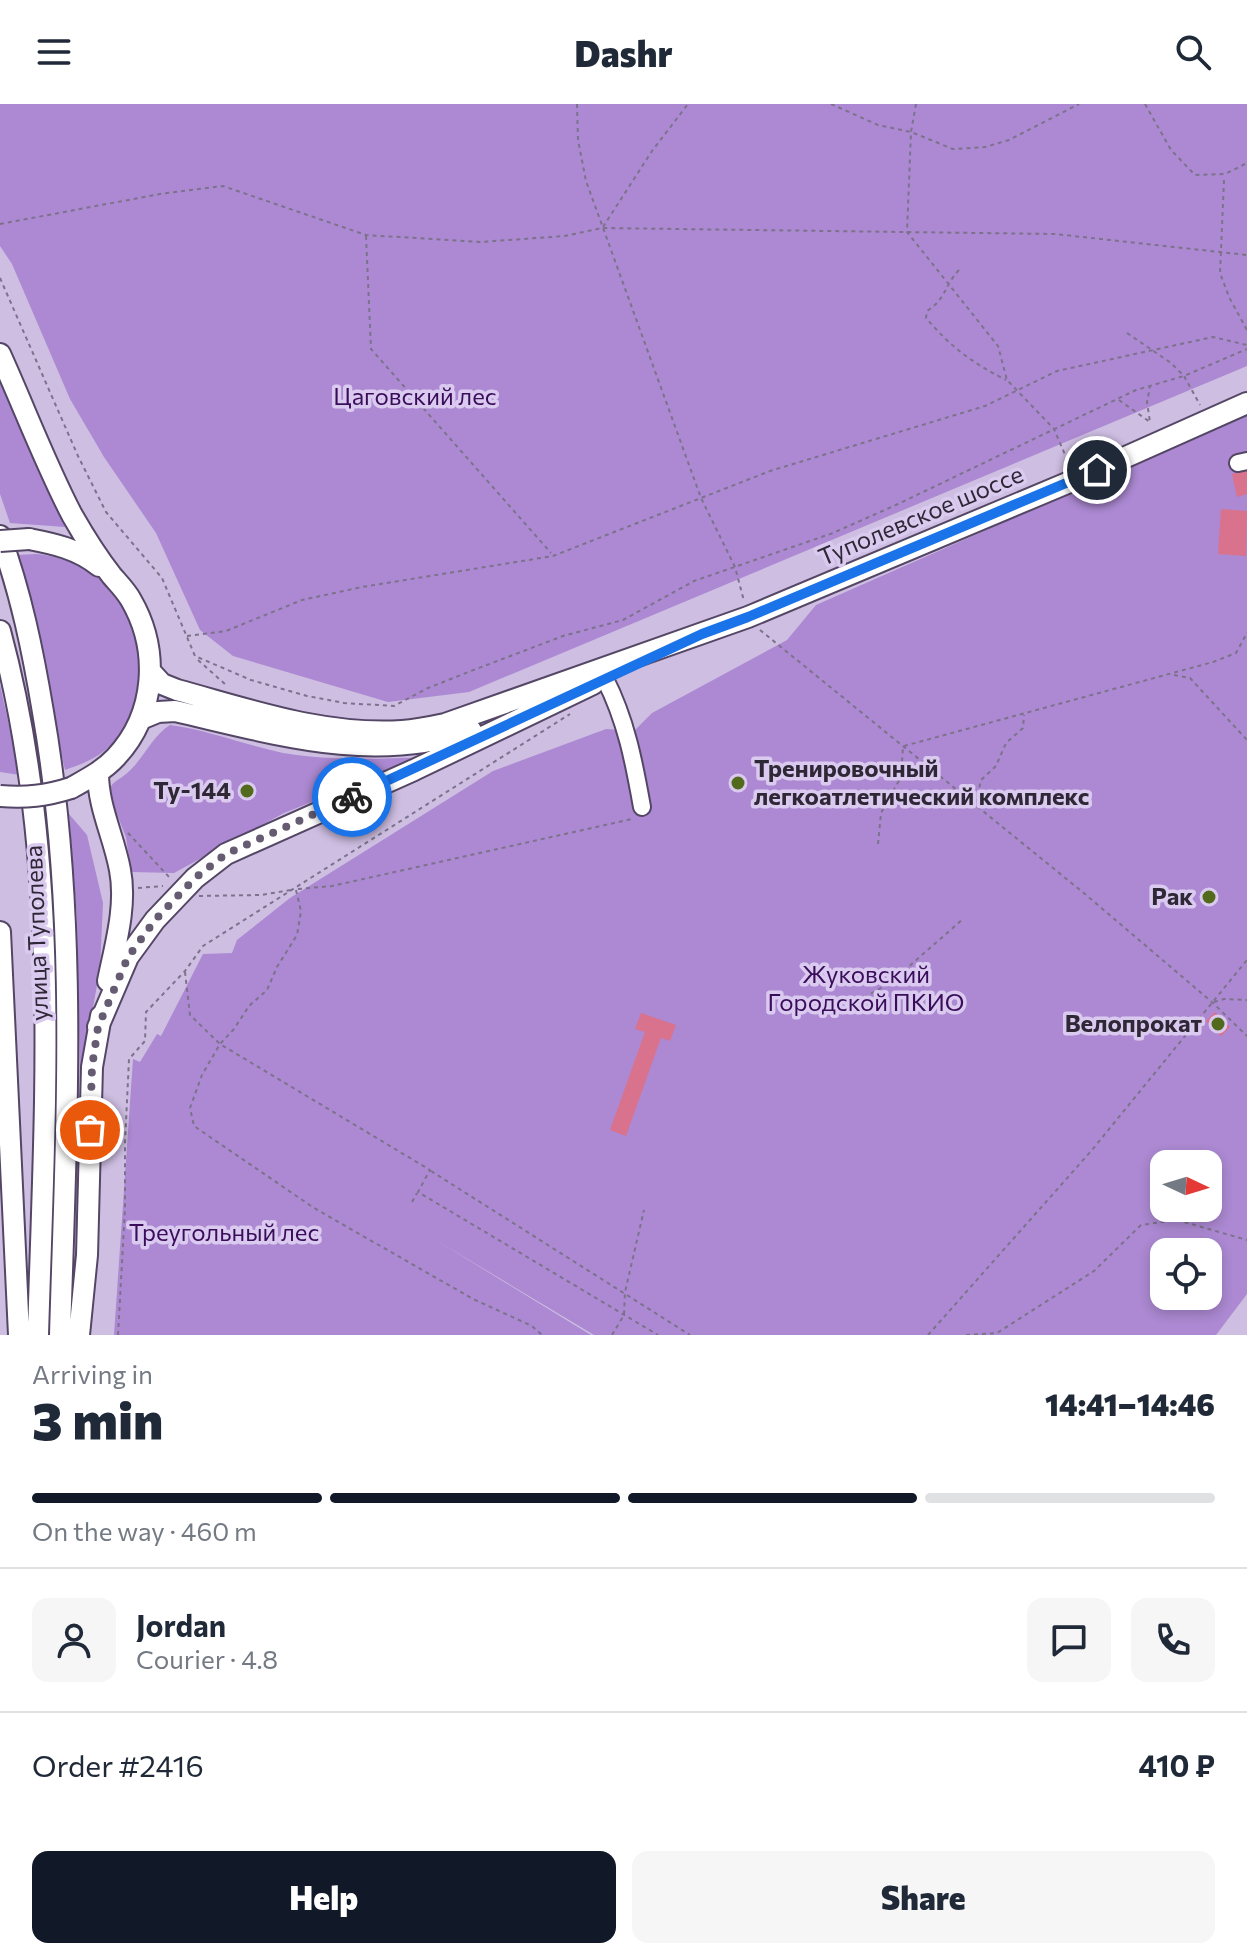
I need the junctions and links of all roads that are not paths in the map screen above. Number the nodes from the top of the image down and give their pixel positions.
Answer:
1 (0, 354) edge
2 (1247, 403) edge
3 (0, 538) edge
4 (112, 575) junction
5 (0, 631) edge
6 (702, 634) junction
7 (151, 672) junction
8 (605, 679) junction
9 (569, 694) junction
10 (141, 719) junction
11 (98, 773) junction
12 (0, 796) edge
13 (642, 807) road end
14 (0, 932) edge
15 (2, 995) edge
16 (98, 1027) junction
17 (19, 1335) edge
18 (38, 1335) edge
19 (60, 1335) edge
20 (79, 1335) edge

1 - 4 main road
2 - 6 main road, Туполевское шоссе
3 - 4 main road, bridge
3 - 19 main road, улица Туполева
4 - 7 main road
5 - 18 main road, улица Туполева
6 - 7 main road, Туполевское шоссе
6 - 8 main road, Туполевское шоссе
7 - 10 main road
8 - 9 main road, Туполевское шоссе
8 - 13 lane
9 - 10 main road, Туполевское шоссе
9 - 16 main road, Туполевское шоссе
10 - 11 main road
11 - 12 main road, bridge
11 - 16 main road
14 - 15 main road, улица Туполева
15 - 17 main road, улица Туполева
16 - 20 main road

